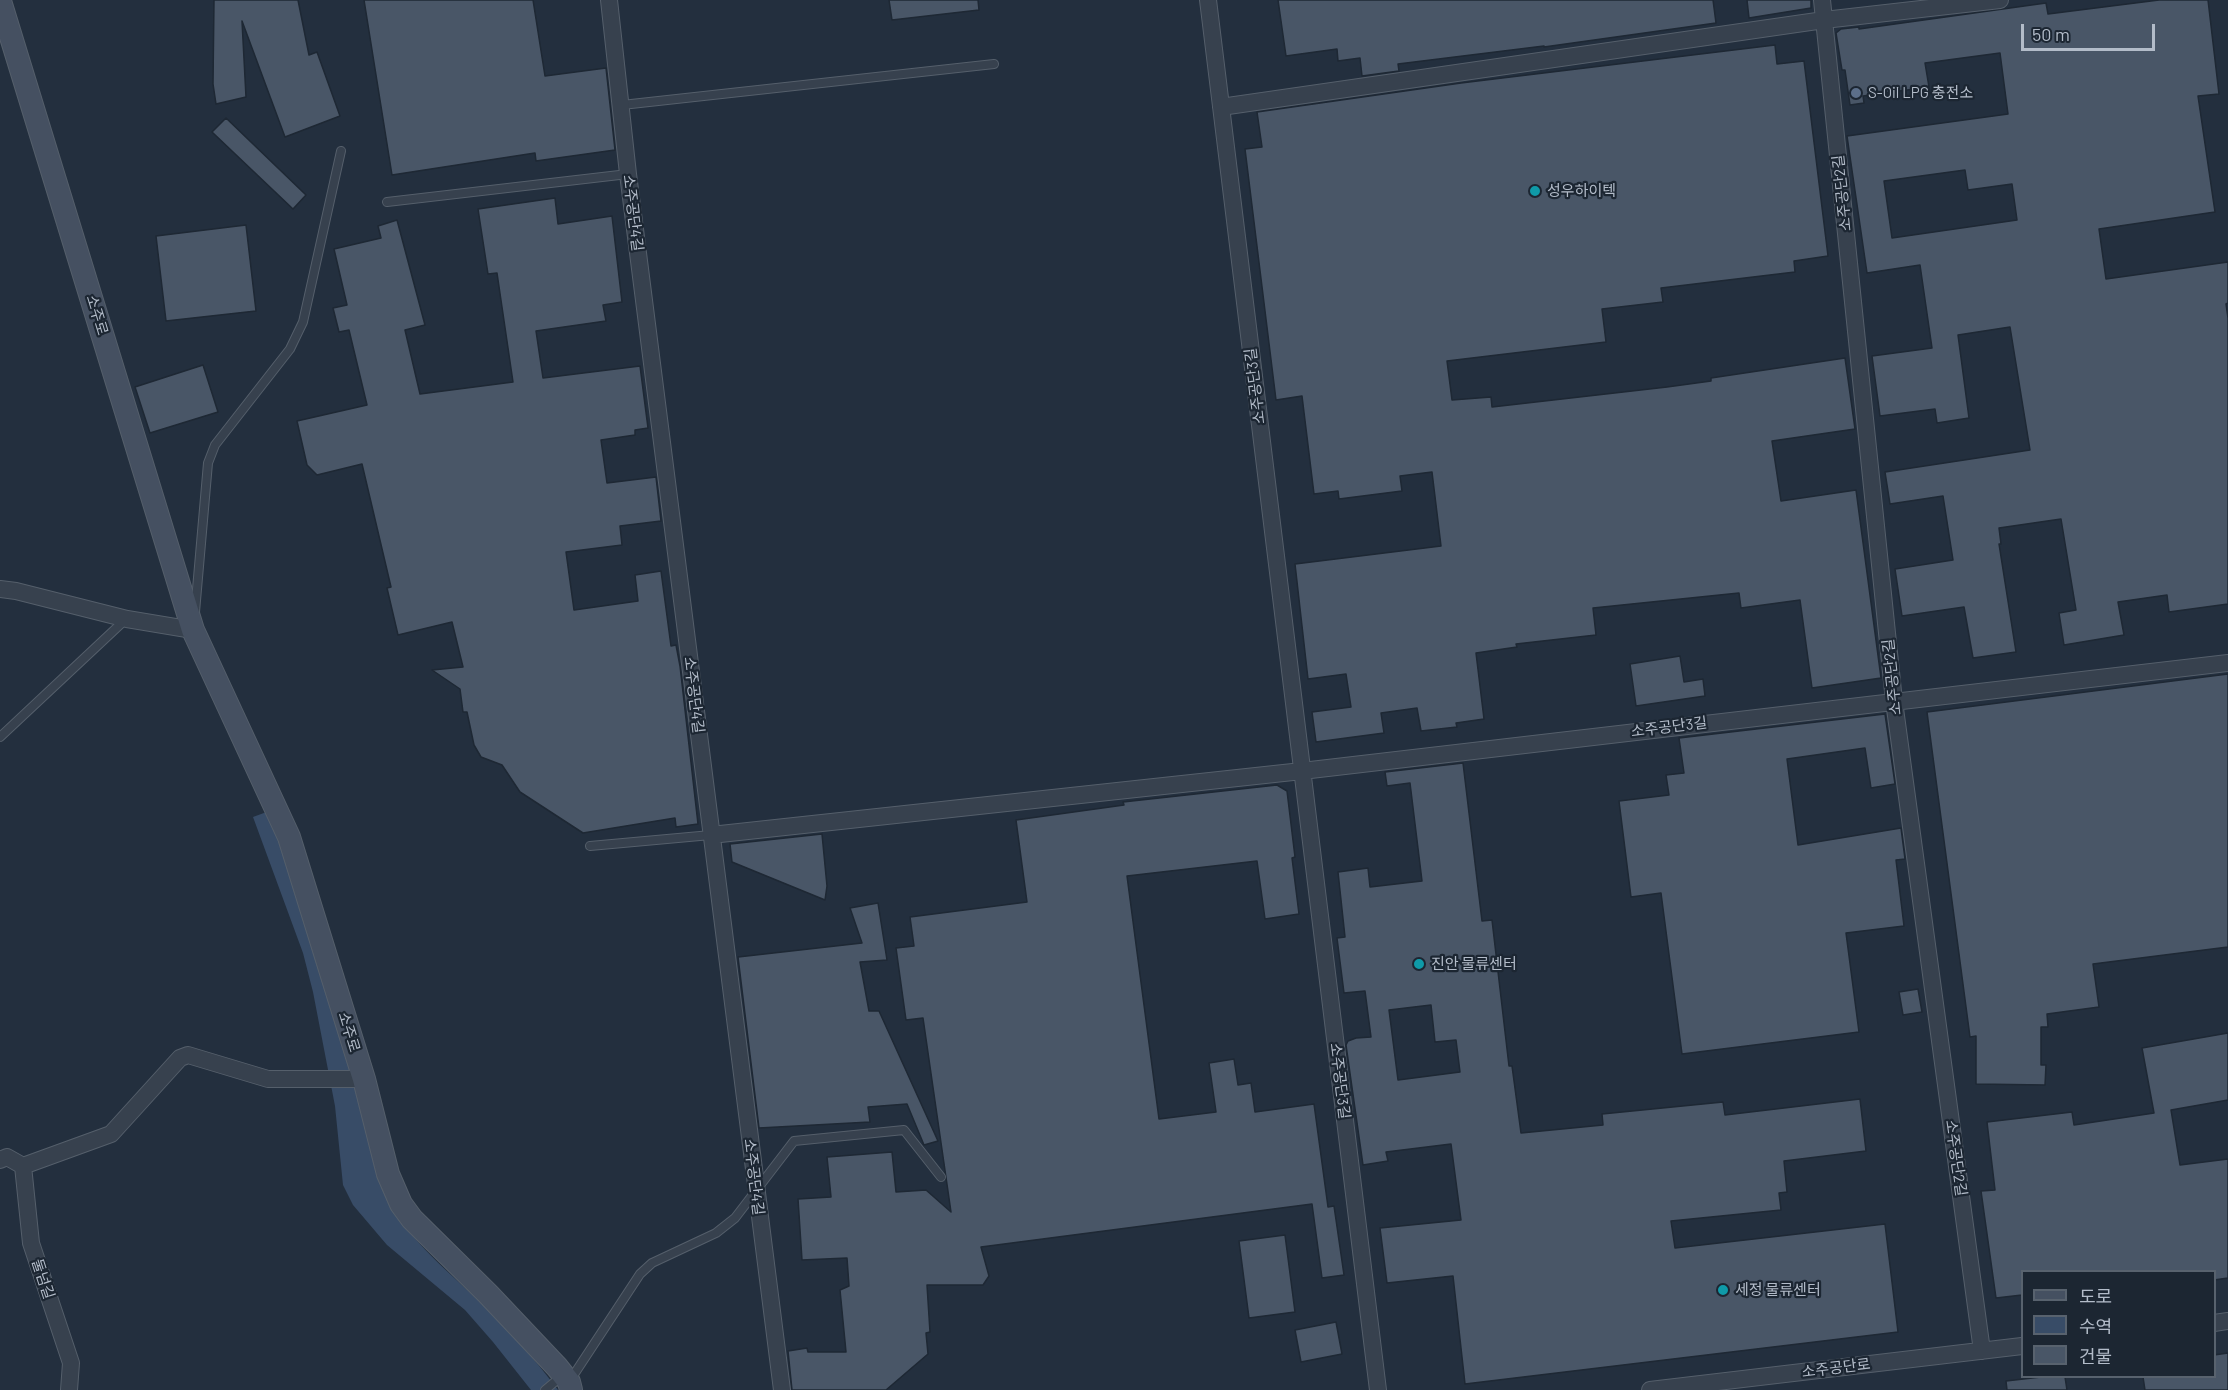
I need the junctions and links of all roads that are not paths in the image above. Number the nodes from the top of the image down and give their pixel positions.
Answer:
1 (609, 0) edge
2 (1208, 0) edge
3 (1821, 0) edge
4 (2000, 0) edge
5 (0, 1) edge
6 (1824, 20) junction
7 (994, 64) dead end
8 (622, 105) junction
9 (1221, 107) junction
10 (341, 151) dead end
11 (628, 174) junction
12 (387, 202) dead end
13 (0, 590) edge
14 (127, 619) junction
15 (193, 630) junction
16 (2228, 663) edge
17 (1894, 701) junction
18 (0, 737) edge
19 (1302, 771) junction
20 (711, 835) junction
21 (590, 846) dead end
22 (364, 1079) junction
23 (0, 1160) edge
24 (23, 1166) junction
25 (941, 1177) dead end
26 (755, 1189) junction
27 (2021, 1346) edge
28 (1982, 1351) junction
29 (570, 1386) edge
30 (69, 1390) edge
31 (545, 1390) edge
32 (782, 1390) edge
33 (1378, 1390) edge
34 (1650, 1390) edge

1 - 8 street, 소주공단4길
2 - 9 street, 소주공단3길
3 - 6 street, 소주공단2길
4 - 6 street
5 - 15 street, 소주로
6 - 9 street
6 - 17 street, 소주공단2길
7 - 8 lane
8 - 11 street, 소주공단4길
9 - 19 street, 소주공단3길
10 - 15 lane
11 - 12 lane
11 - 20 street, 소주공단4길
13 - 14 street
14 - 15 street
14 - 18 lane
15 - 22 street, 소주로
16 - 17 street, 소주공단3길
17 - 19 street, 소주공단3길
17 - 28 street, 소주공단2길
19 - 20 street
19 - 33 street, 소주공단3길
20 - 21 lane
20 - 26 street, 소주공단4길
22 - 24 street
22 - 29 street, 소주로
23 - 24 street
24 - 30 street, 둘넘길
25 - 26 lane
26 - 29 lane
26 - 32 street, 소주공단4길
27 - 28 street, 소주공단로
28 - 34 street, 소주공단로
29 - 31 lane

